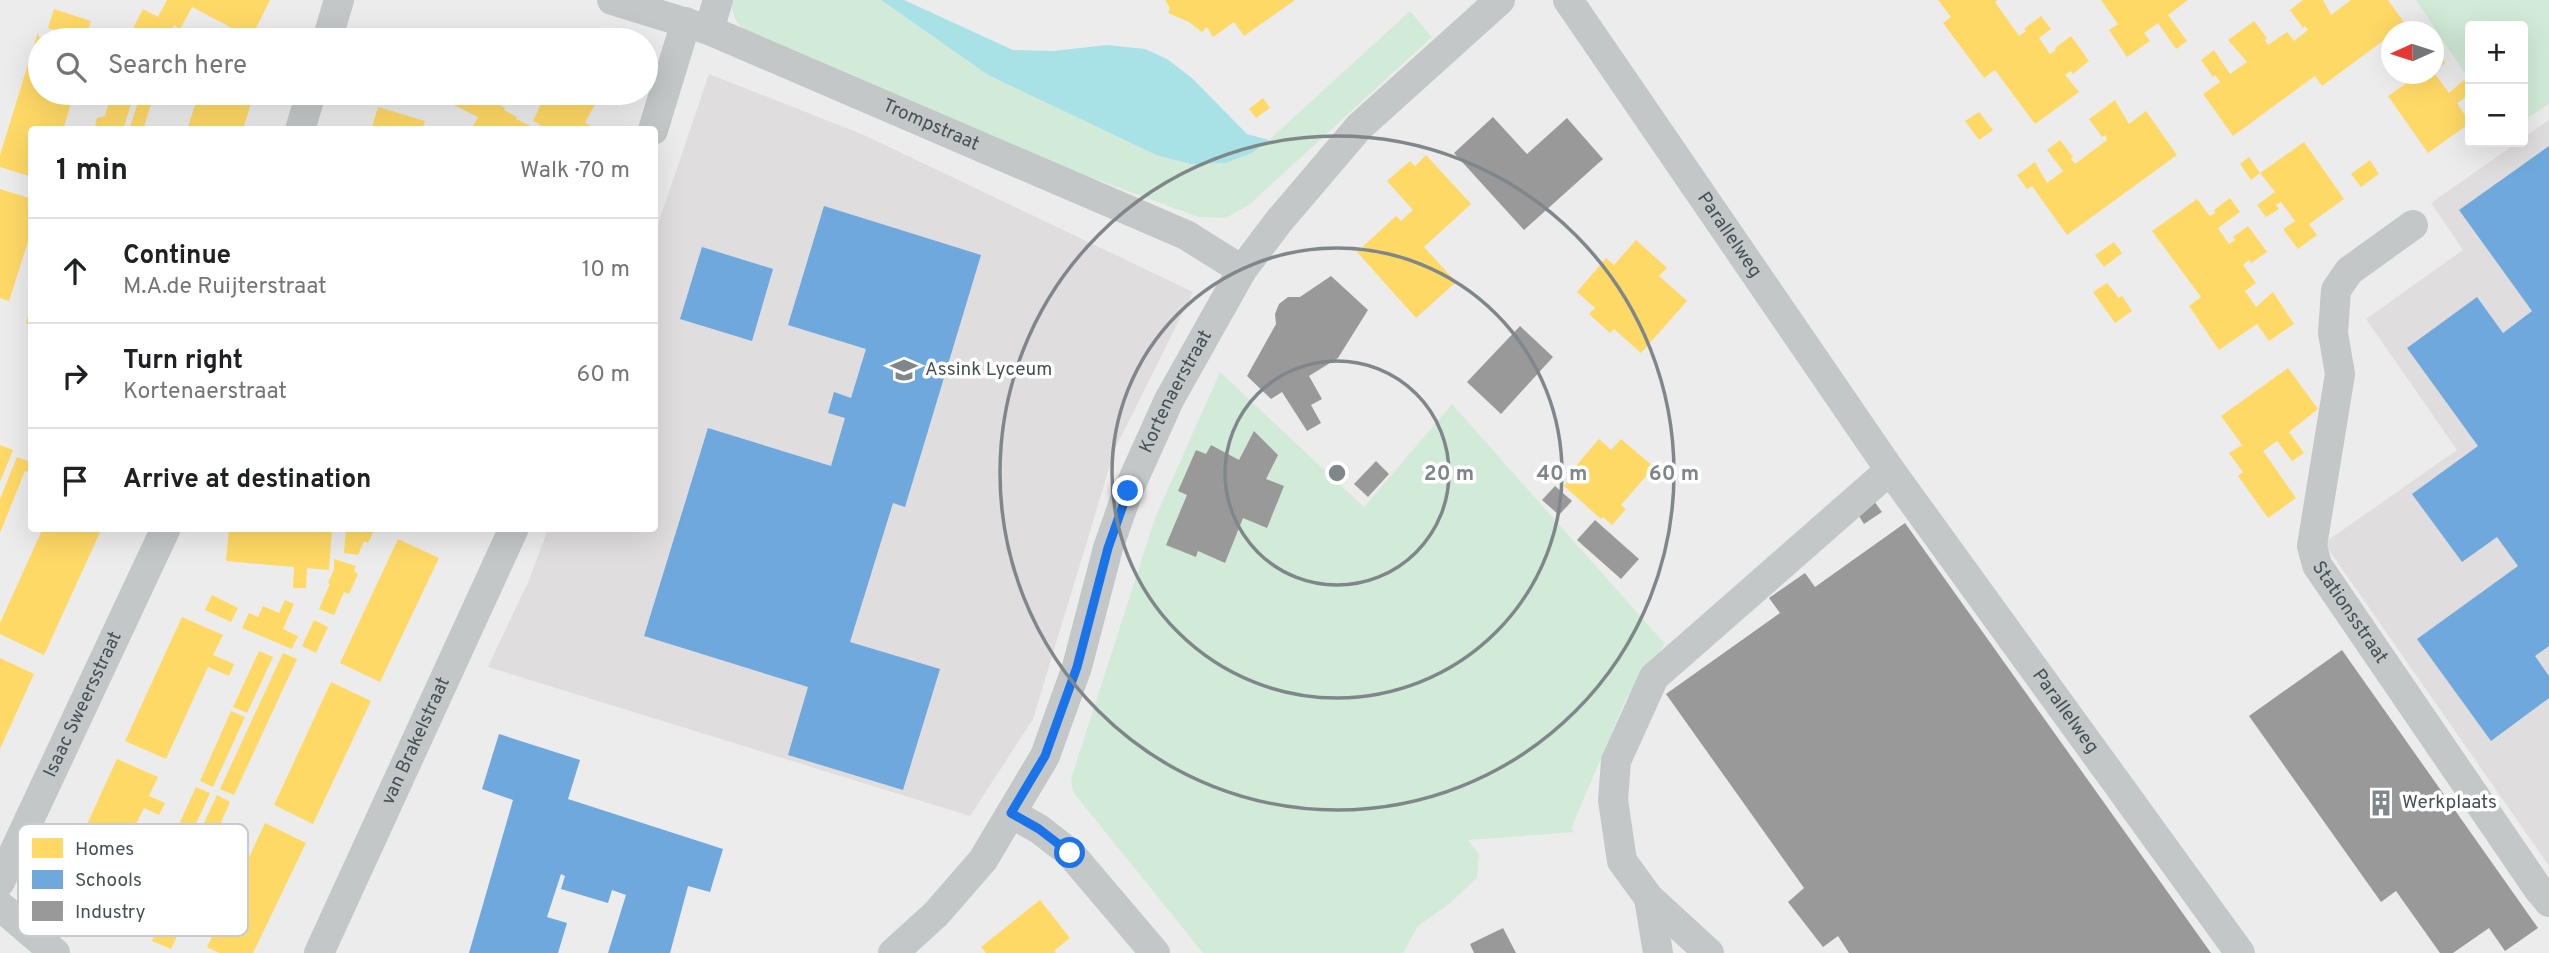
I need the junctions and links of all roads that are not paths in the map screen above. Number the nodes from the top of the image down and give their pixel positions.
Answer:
1 (339, 0) edge
2 (612, 0) edge
3 (718, 0) edge
4 (1500, 0) edge
5 (1567, 0) edge
6 (698, 26) junction
7 (331, 28) edge
8 (307, 105) edge
9 (301, 126) edge
10 (655, 126) edge
11 (2413, 225) dead end
12 (1242, 270) junction
13 (1889, 470) junction
14 (164, 532) edge
15 (512, 532) edge
16 (1011, 813) junction
17 (27, 824) edge
18 (18, 844) edge
19 (0, 882) edge
20 (1649, 898) junction
21 (2549, 902) edge
22 (0, 906) edge
23 (18, 921) edge
24 (35, 936) edge
25 (55, 953) edge
26 (319, 953) edge
27 (893, 953) edge
28 (1155, 953) edge
29 (1658, 953) edge
30 (1709, 953) edge
31 (2240, 953) edge

1 - 7 street
2 - 6 street, Trompstraat
3 - 6 street
4 - 12 street, Kortenaerstraat
5 - 13 street, Parallelweg
6 - 10 street
6 - 12 street, Trompstraat
8 - 9 street
11 - 21 street, Stationsstraat
12 - 16 street, Kortenaerstraat
13 - 20 street
13 - 31 street, Parallelweg
14 - 17 street, Isaac Sweersstraat
15 - 26 street, van Brakelstraat
16 - 27 street, Kortenaerstraat
16 - 28 street
18 - 19 street, Isaac Sweersstraat
20 - 29 street
20 - 30 street
22 - 23 street
24 - 25 street

